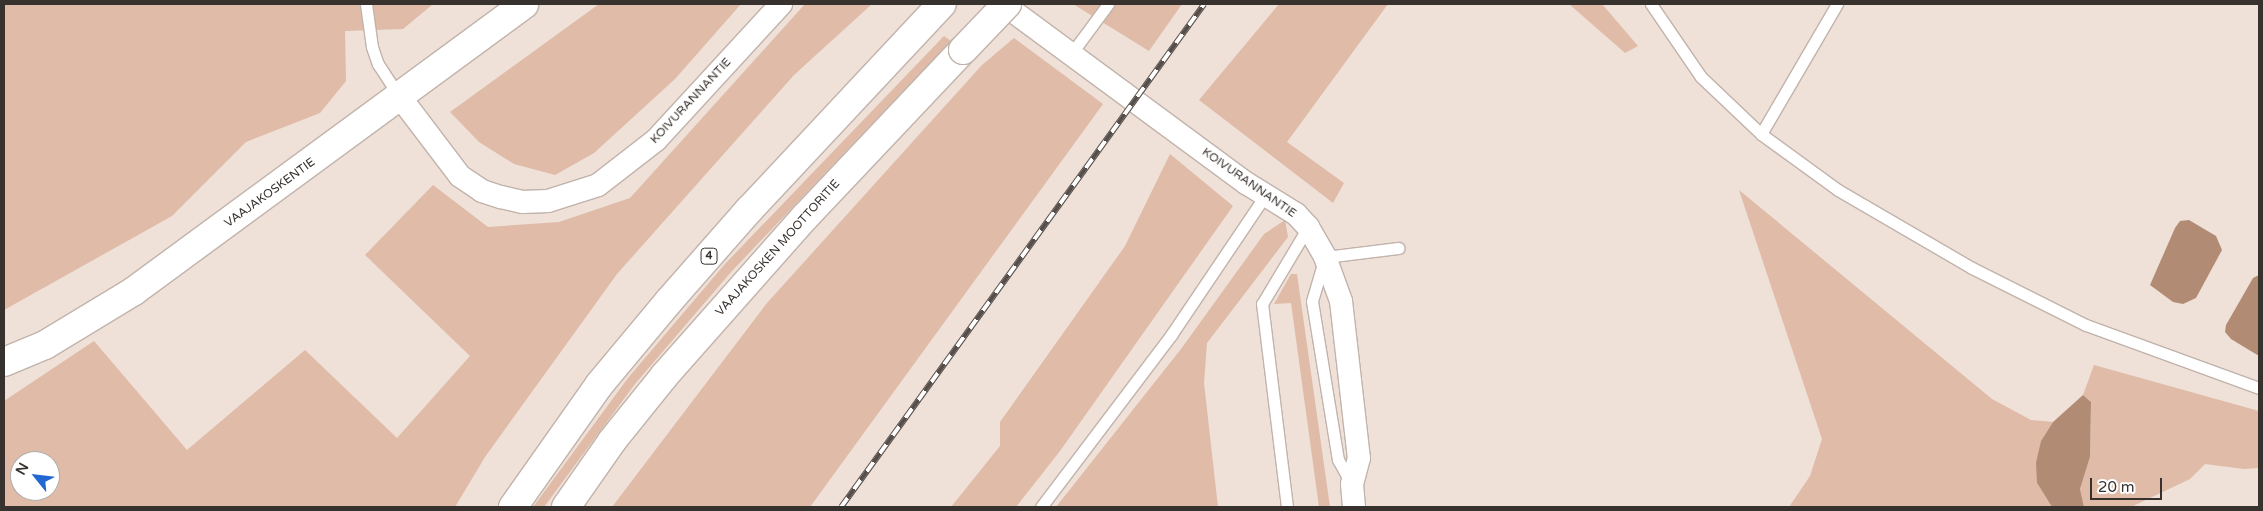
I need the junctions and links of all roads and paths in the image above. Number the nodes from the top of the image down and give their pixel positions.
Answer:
1 (366, 4) edge
2 (524, 4) edge
3 (781, 4) edge
4 (1003, 4) edge
5 (1007, 4) edge
6 (1108, 4) edge
7 (1651, 4) edge
8 (1837, 4) edge
9 (934, 13) edge
10 (1071, 54) junction
11 (400, 97) junction
12 (1761, 134) junction
13 (1266, 194) junction
14 (1308, 228) junction
15 (1398, 248) dead end
16 (1325, 257) junction
17 (4, 362) edge
18 (2259, 388) edge
19 (513, 507) edge
20 (566, 507) edge
21 (1041, 507) edge
22 (1287, 507) edge
23 (1354, 507) edge

1 - 11 lane
2 - 11 main road, VAAJAKOSKENTIE
3 - 11 street, KOIVURANNANTIE
4 - 10 street, KOIVURANNANTIE
5 - 20 main road, VAAJAKOSKEN MOOTTORITIE, bridge
6 - 10 lane
7 - 12 lane
8 - 12 lane
9 - 19 main road, 4
10 - 13 street, KOIVURANNANTIE
11 - 17 main road, VAAJAKOSKENTIE
12 - 18 lane
13 - 14 street, KOIVURANNANTIE
13 - 21 lane
14 - 16 street, KOIVURANNANTIE
14 - 22 lane
15 - 16 lane
16 - 23 street, KOIVURANNANTIE

